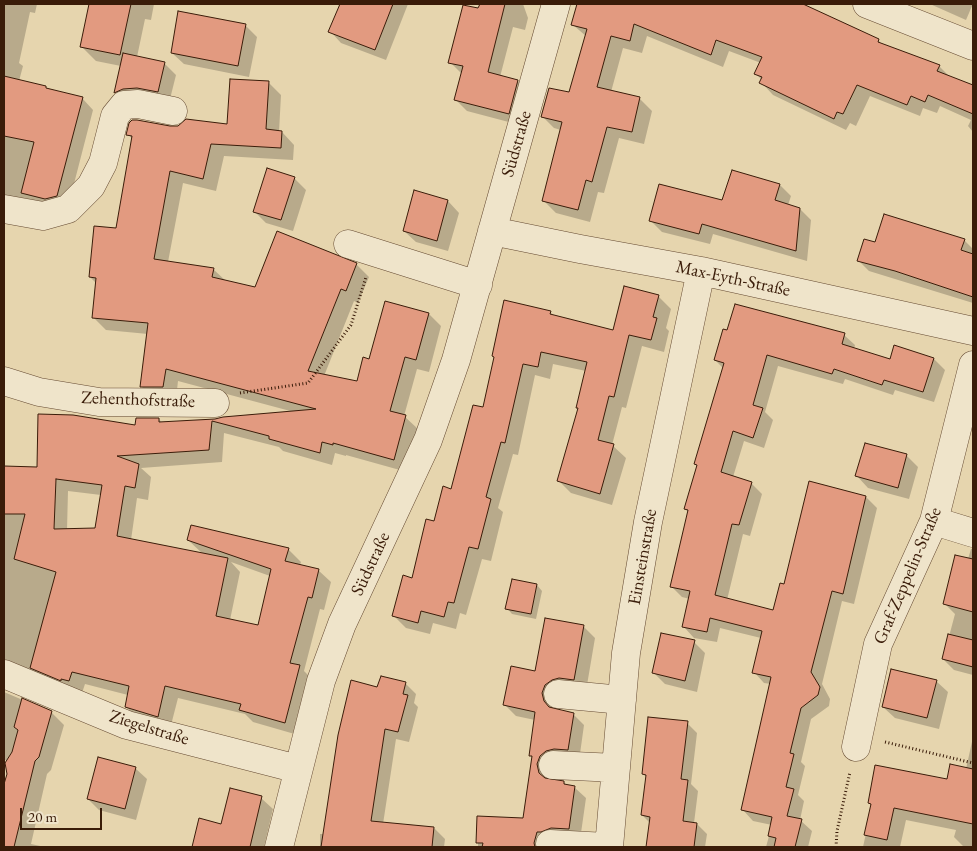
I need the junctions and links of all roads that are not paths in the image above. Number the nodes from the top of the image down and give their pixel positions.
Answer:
1 (556, 4) edge
2 (867, 4) edge
3 (973, 46) edge
4 (173, 111) dead end
5 (4, 209) edge
6 (492, 231) junction
7 (348, 244) dead end
8 (701, 271) junction
9 (478, 285) junction
10 (973, 331) edge
11 (973, 365) edge
12 (4, 381) edge
13 (215, 403) road end
14 (934, 521) junction
15 (973, 533) edge
16 (4, 674) edge
17 (558, 694) dead end
18 (622, 700) junction
19 (857, 741) road end
20 (554, 765) dead end
21 (616, 768) junction
22 (298, 769) junction
23 (550, 844) dead end
24 (279, 847) edge
25 (608, 847) edge

1 - 6 street, Südstraße
2 - 3 street
4 - 5 street
6 - 8 street, Max-Eyth-Straße
6 - 9 street, Südstraße
7 - 9 street
8 - 10 street, Max-Eyth-Straße
8 - 18 street, Einsteinstraße
9 - 22 street, Südstraße
11 - 14 street, Graf-Zeppelin-Straße
12 - 13 street, Zehenthofstraße
14 - 15 street
14 - 19 street, Graf-Zeppelin-Straße
16 - 22 street, Ziegelstraße
17 - 18 street
18 - 21 street, Einsteinstraße
20 - 21 street
21 - 25 street, Einsteinstraße
22 - 24 street, Südstraße
23 - 25 street

